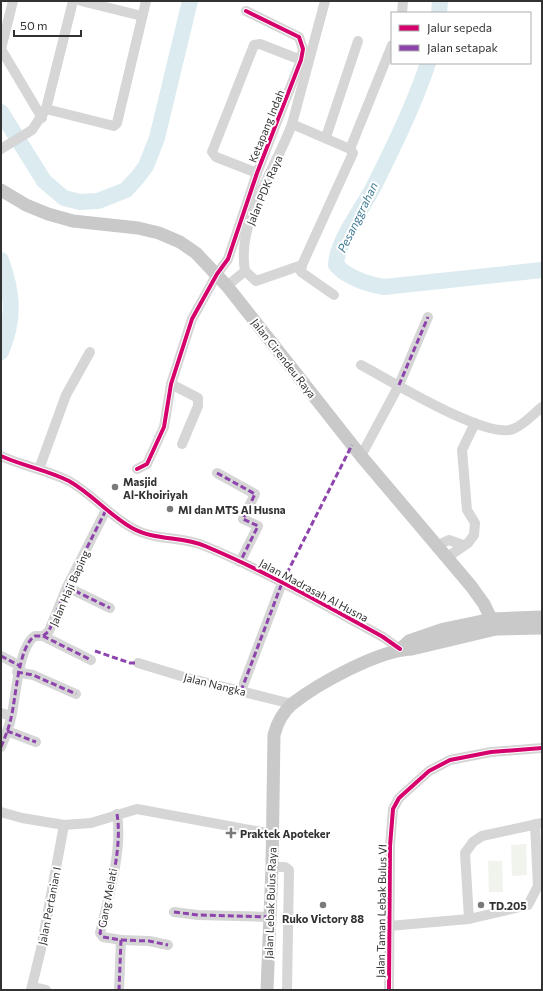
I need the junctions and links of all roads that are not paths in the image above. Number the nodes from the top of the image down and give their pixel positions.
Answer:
1 (13, 1) edge
2 (73, 1) edge
3 (81, 1) edge
4 (146, 1) edge
5 (325, 1) edge
6 (403, 1) edge
7 (246, 11) dead end
8 (402, 12) edge
9 (142, 16) junction
10 (358, 41) dead end
11 (391, 47) edge
12 (1, 49) edge
13 (301, 60) junction
14 (44, 113) junction
15 (292, 124) junction
16 (326, 137) junction
17 (350, 148) junction
18 (1, 149) edge
19 (256, 173) junction
20 (1, 190) edge
21 (302, 265) junction
22 (245, 271) junction
23 (217, 274) junction
24 (227, 286) junction
25 (334, 295) dead end
26 (428, 317) dead end
27 (90, 352) dead end
28 (361, 365) dead end
29 (171, 384) junction
30 (399, 385) junction
31 (542, 406) edge
32 (475, 423) junction
33 (182, 444) dead end
34 (1, 456) edge
35 (361, 456) junction
36 (39, 469) junction
37 (137, 470) dead end
38 (217, 473) dead end
39 (106, 510) junction
40 (463, 545) junction
41 (436, 546) junction
42 (446, 558) junction
43 (240, 562) junction
44 (282, 583) junction
45 (67, 587) junction
46 (110, 608) dead end
47 (542, 617) edge
48 (494, 624) junction
49 (542, 628) edge
50 (43, 636) junction
51 (400, 650) junction
52 (1, 656) edge
53 (91, 660) dead end
54 (138, 663) dead end
55 (18, 669) junction
56 (241, 691) junction
57 (76, 694) dead end
58 (292, 704) junction
59 (1, 713) edge
60 (11, 716) junction
61 (7, 731) junction
62 (36, 742) dead end
63 (1, 747) edge
64 (542, 748) edge
65 (1, 812) edge
66 (117, 814) junction
67 (539, 824) edge
68 (64, 825) junction
69 (272, 834) junction
70 (272, 867) junction
71 (174, 912) dead end
72 (271, 917) junction
73 (469, 919) junction
74 (389, 926) junction
75 (121, 940) junction
76 (168, 945) dead end
77 (31, 988) edge
78 (46, 990) edge
79 (119, 990) edge
80 (267, 990) edge
81 (287, 990) edge
82 (389, 990) edge

1 - 12 street
2 - 14 street
3 - 9 street
4 - 9 street
5 - 15 street, Jalan PDK Raya
6 - 8 street
7 - 13 street, Ketapang Indah
9 - 14 street
10 - 16 street
11 - 17 street
12 - 14 street
13 - 19 street, Ketapang Indah
13 - 19 street, Ketapang Indah
14 - 18 street
15 - 16 street
15 - 22 street, Jalan PDK Raya
16 - 17 street
17 - 21 street
19 - 23 street, Ketapang Indah
20 - 23 main road, Jalan Cirendeu Raya
21 - 22 street
21 - 25 street
22 - 24 street
23 - 24 main road, Jalan Cirendeu Raya
23 - 29 street, Ketapang Indah
24 - 35 main road, Jalan Cirendeu Raya
26 - 30 street
27 - 36 street
28 - 30 street
29 - 33 street
29 - 37 street, Ketapang Indah
30 - 32 street
30 - 35 street
31 - 32 street
32 - 40 street
34 - 36 street, Jalan Madrasah Al Husna
35 - 41 main road, Jalan Cirendeu Raya
36 - 39 street, Jalan Madrasah Al Husna
38 - 43 street
39 - 43 street, Jalan Madrasah Al Husna
39 - 45 street, Jalan Haji Baping
40 - 41 street
40 - 42 street
41 - 42 main road, Jalan Cirendeu Raya
42 - 48 main road, Jalan Cirendeu Raya
43 - 44 street, Jalan Madrasah Al Husna
44 - 51 street, Jalan Madrasah Al Husna
44 - 56 street
45 - 46 street
45 - 50 street, Jalan Haji Baping
47 - 48 main road, Jalan Lebak Bulus Raya
48 - 49 main road, Jalan Lebak Bulus Raya
48 - 51 main road, Jalan Lebak Bulus Raya
50 - 53 street
50 - 55 street, Jalan Haji Baping
51 - 58 main road, Jalan Lebak Bulus Raya
52 - 55 street
54 - 56 street, Jalan Nangka
55 - 57 street
55 - 60 street, Jalan Haji Baping
56 - 58 street, Jalan Nangka
58 - 69 main road, Jalan Lebak Bulus Raya
59 - 60 street
60 - 61 street, Jalan Haji Baping
61 - 62 street
61 - 63 street, Jalan Haji Baping
64 - 74 street, Jalan Taman Lebak Bulus VI
65 - 68 street
66 - 68 street
66 - 69 street
66 - 75 street, Gang Melati
67 - 73 street
67 - 73 street
68 - 77 street, Jalan Pertanian I
69 - 70 main road, Jalan Lebak Bulus Raya
70 - 72 main road, Jalan Lebak Bulus Raya
70 - 81 street
71 - 72 street
72 - 80 main road, Jalan Lebak Bulus Raya
73 - 74 street
74 - 82 street, Jalan Taman Lebak Bulus VI
75 - 76 street
75 - 79 street
77 - 78 street, Jalan Pertanian I

